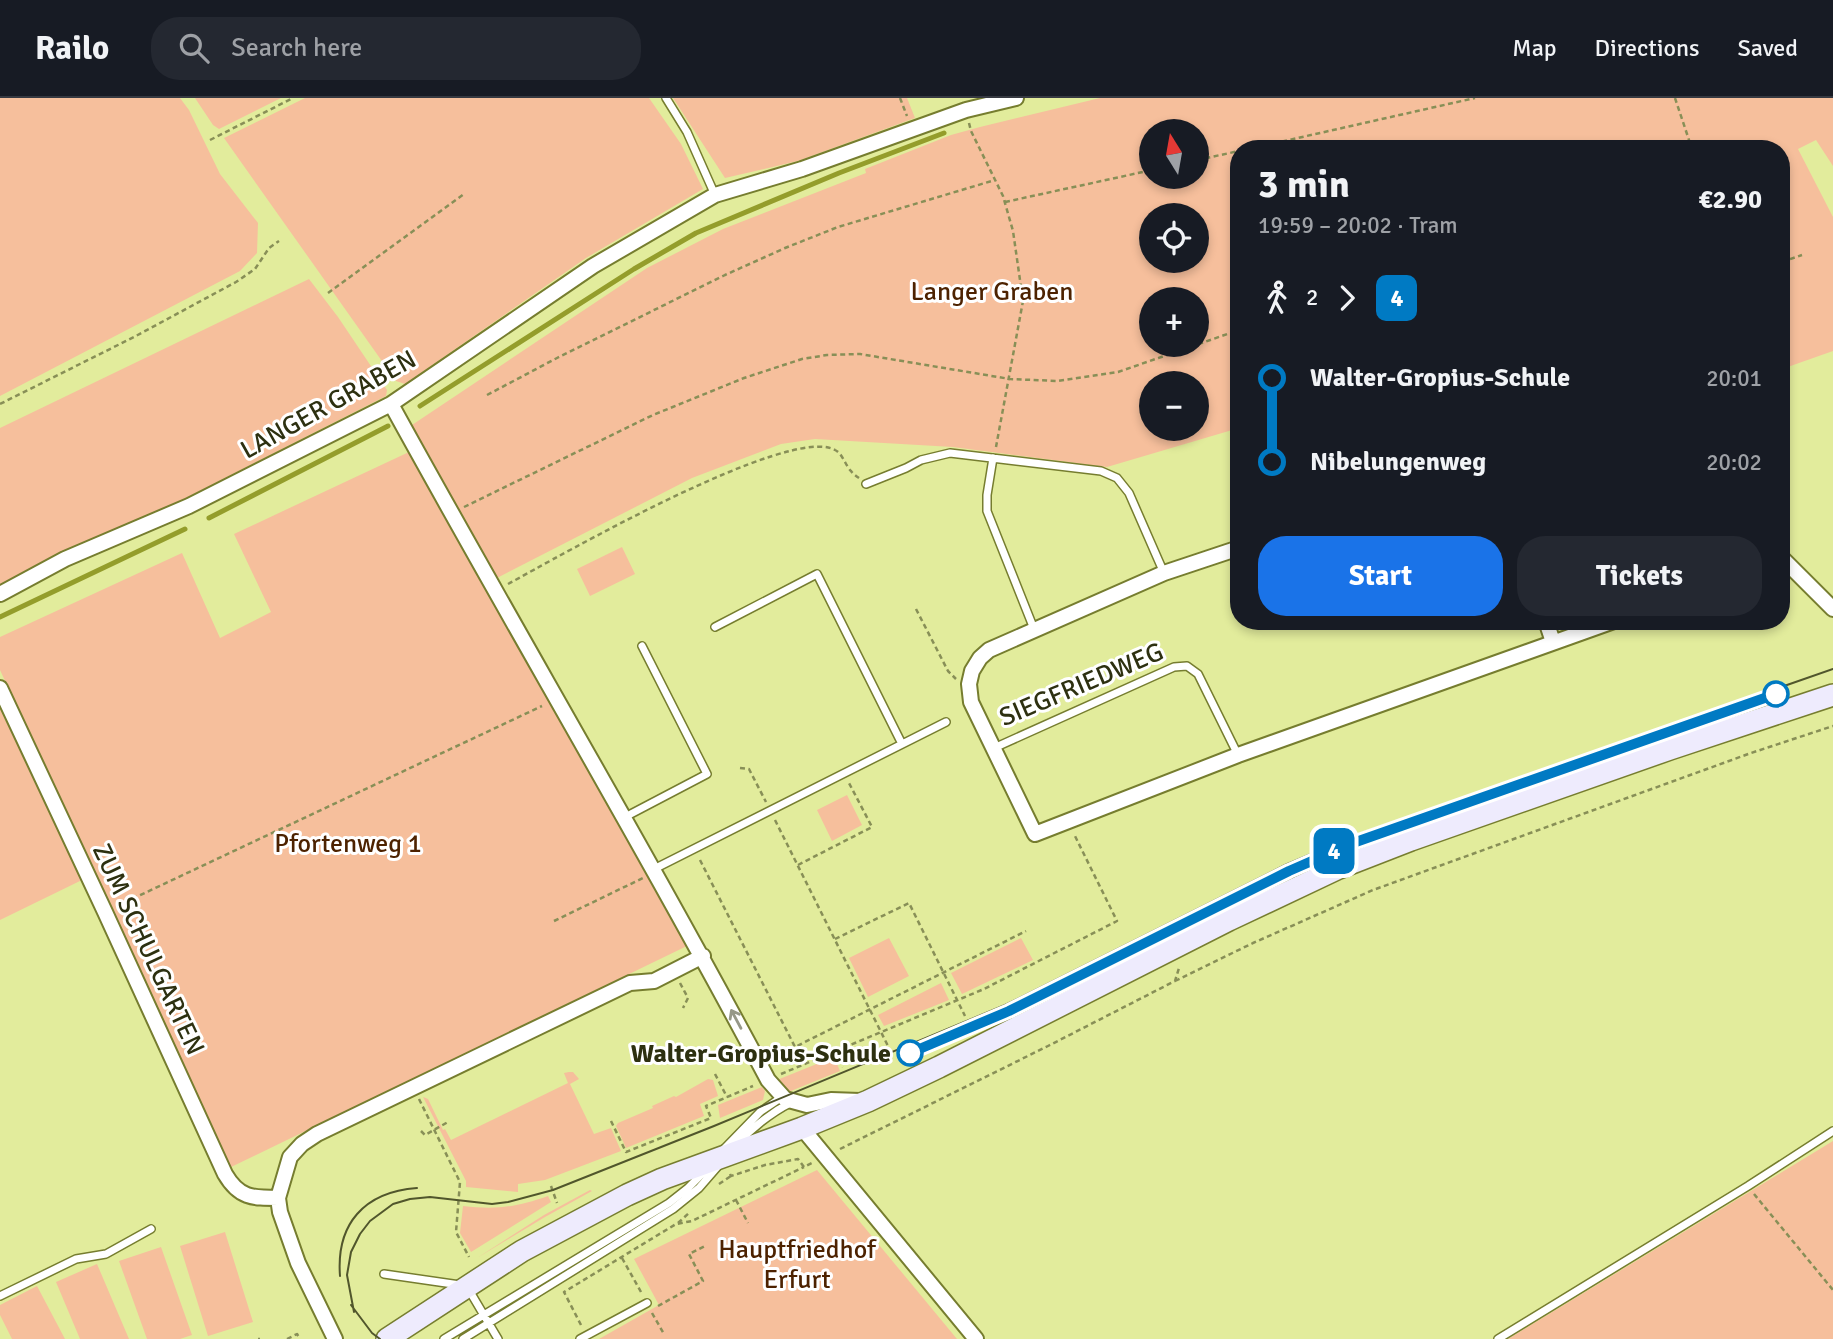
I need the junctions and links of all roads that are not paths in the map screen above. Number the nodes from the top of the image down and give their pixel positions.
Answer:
1 (666, 98) edge
2 (1016, 98) edge
3 (715, 195) junction
4 (391, 404) junction
5 (993, 458) junction
6 (866, 484) road end
7 (1230, 551) edge
8 (1790, 566) edge
9 (1164, 573) junction
10 (0, 594) edge
11 (1833, 609) edge
12 (715, 627) dead end
13 (1034, 629) junction
14 (1549, 630) edge
15 (1588, 630) edge
16 (1553, 642) junction
17 (642, 646) dead end
18 (0, 688) edge
19 (1833, 695) edge
20 (946, 722) dead end
21 (902, 744) junction
22 (993, 748) junction
23 (1238, 755) junction
24 (625, 817) junction
25 (655, 870) junction
26 (703, 957) junction
27 (788, 1099) junction
28 (868, 1101) junction
29 (802, 1128) junction
30 (1833, 1131) edge
31 (723, 1163) junction
32 (278, 1198) junction
33 (150, 1229) dead end
34 (384, 1275) dead end
35 (467, 1286) junction
36 (0, 1296) edge
37 (648, 1306) road end
38 (487, 1319) junction
39 (584, 1337) edge
40 (335, 1339) edge
41 (387, 1339) edge
42 (444, 1339) edge
43 (463, 1339) edge
44 (498, 1339) edge
45 (976, 1339) edge
46 (1498, 1339) edge

1 - 3 lane
2 - 3 street, LANGER GRABEN
3 - 4 street, LANGER GRABEN
4 - 10 street, LANGER GRABEN
4 - 24 street
5 - 6 lane
5 - 9 lane
5 - 13 lane
7 - 9 street
8 - 11 street
9 - 13 street
12 - 21 lane
13 - 22 street
14 - 16 street
15 - 16 street, SIEGFRIEDWEG
16 - 23 street, SIEGFRIEDWEG
17 - 24 lane
18 - 32 street, ZUM SCHULGARTEN
19 - 28 main road
20 - 21 lane
21 - 25 lane
22 - 23 street, SIEGFRIEDWEG
22 - 23 lane, SIEGFRIEDWEG
24 - 25 street
25 - 26 street
27 -> 26 street
26 - 32 street
27 - 28 street
27 - 31 lane
27 - 31 lane
28 - 29 main road
29 - 31 main road
29 - 45 street
30 - 46 lane
31 - 35 main road
31 - 38 lane
31 - 38 lane
32 - 40 street
33 - 36 lane
34 - 35 lane
35 - 38 lane
35 - 41 main road
37 - 39 lane
38 - 42 lane
38 - 43 lane
38 - 44 lane

